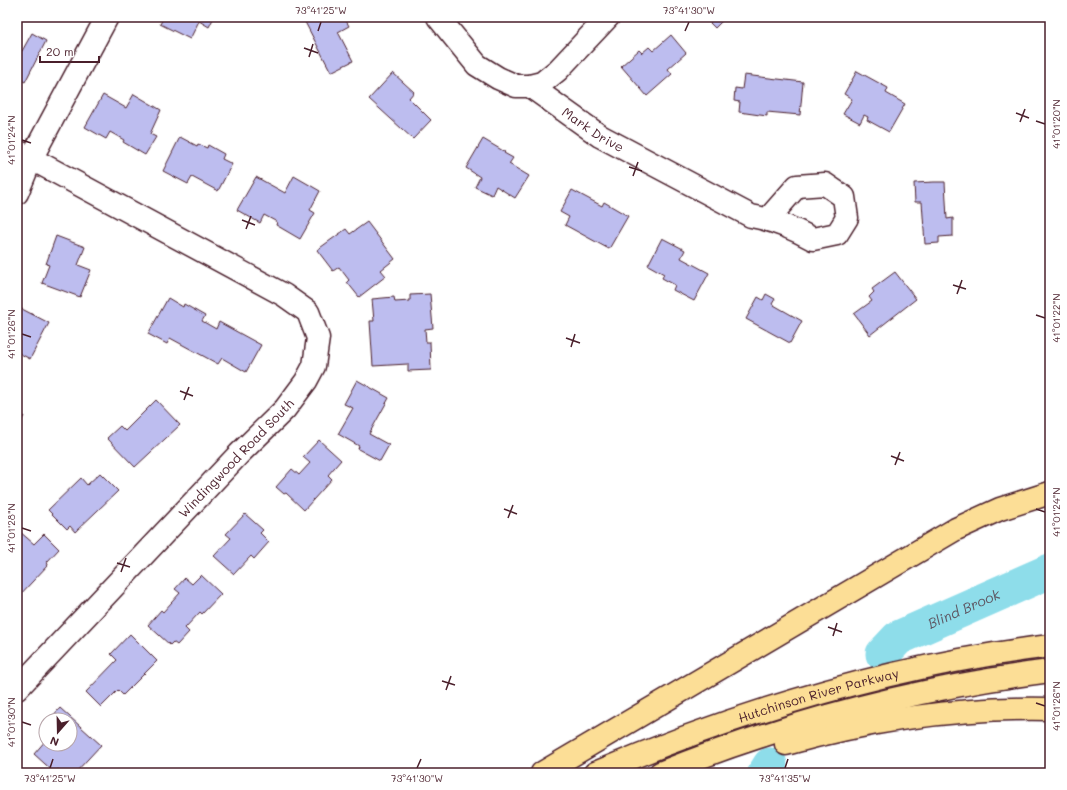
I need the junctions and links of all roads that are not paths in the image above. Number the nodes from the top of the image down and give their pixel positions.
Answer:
1 (107, 17) edge
2 (438, 17) edge
3 (608, 17) edge
4 (530, 86) junction
5 (24, 155) edge
6 (17, 193) edge
7 (768, 219) dead end
8 (1050, 493) edge
9 (1050, 646) edge
10 (1050, 671) edge
11 (17, 689) edge
12 (1050, 709) edge
13 (542, 773) edge
14 (595, 773) edge
15 (660, 773) edge
16 (676, 773) edge

1 - 5 street
2 - 4 street, Mark Drive
3 - 4 street
4 - 7 street, Mark Drive
5 - 6 street
5 - 11 street, Windingwood Road South
8 - 13 highway
9 - 14 highway, Hutchinson River Parkway
10 - 15 highway, Hutchinson River Parkway
12 - 16 highway

